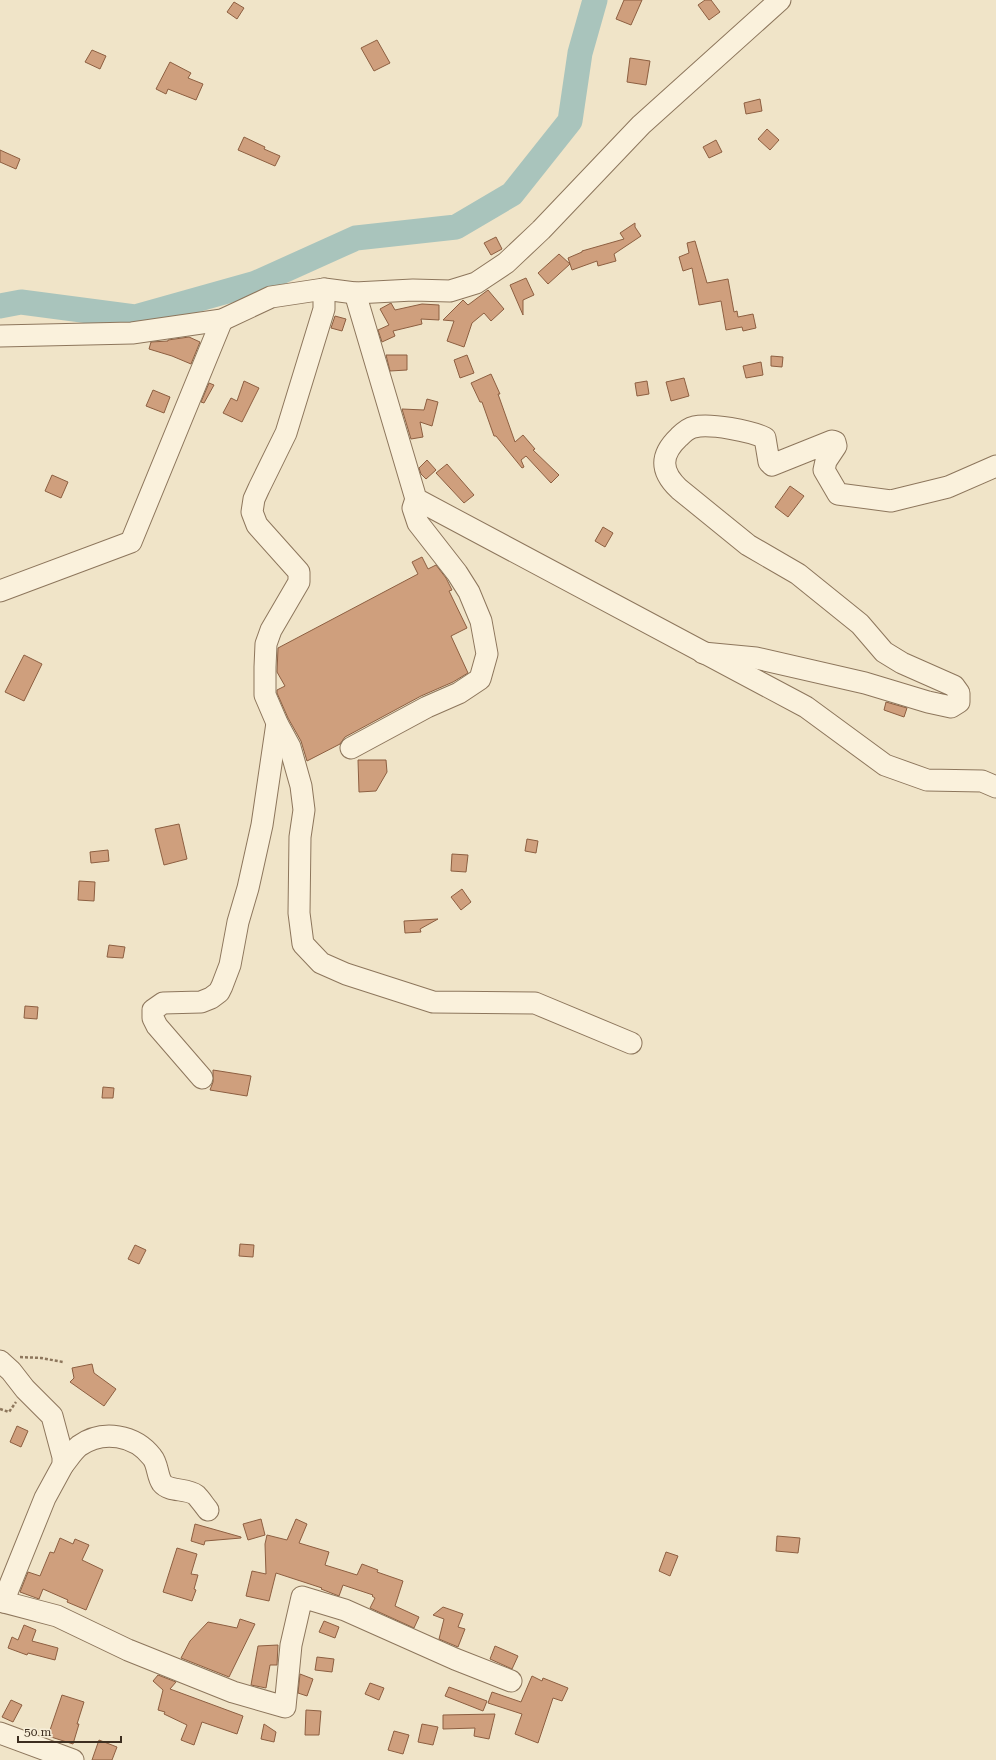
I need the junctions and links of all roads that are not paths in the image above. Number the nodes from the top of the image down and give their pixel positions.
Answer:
1 (780, 0) edge
2 (324, 289) junction
3 (355, 293) junction
4 (222, 320) junction
5 (0, 336) edge
6 (996, 466) edge
7 (416, 499) junction
8 (0, 591) edge
9 (703, 653) junction
10 (277, 723) junction
11 (351, 748) dead end
12 (996, 787) edge
13 (631, 1042) dead end
14 (202, 1078) dead end
15 (7, 1359) edge
16 (63, 1465) junction
17 (208, 1510) dead end
18 (2, 1602) edge
19 (511, 1681) dead end
20 (0, 1733) edge
21 (73, 1760) edge

1 - 3 street
2 - 3 street
2 - 4 street
2 - 10 street
3 - 7 street
4 - 5 street
4 - 8 street
6 - 9 street
7 - 9 street
7 - 11 street
9 - 12 street
10 - 13 street
10 - 14 street
15 - 16 street
16 - 17 street
16 - 18 street
18 - 19 street
20 - 21 street

